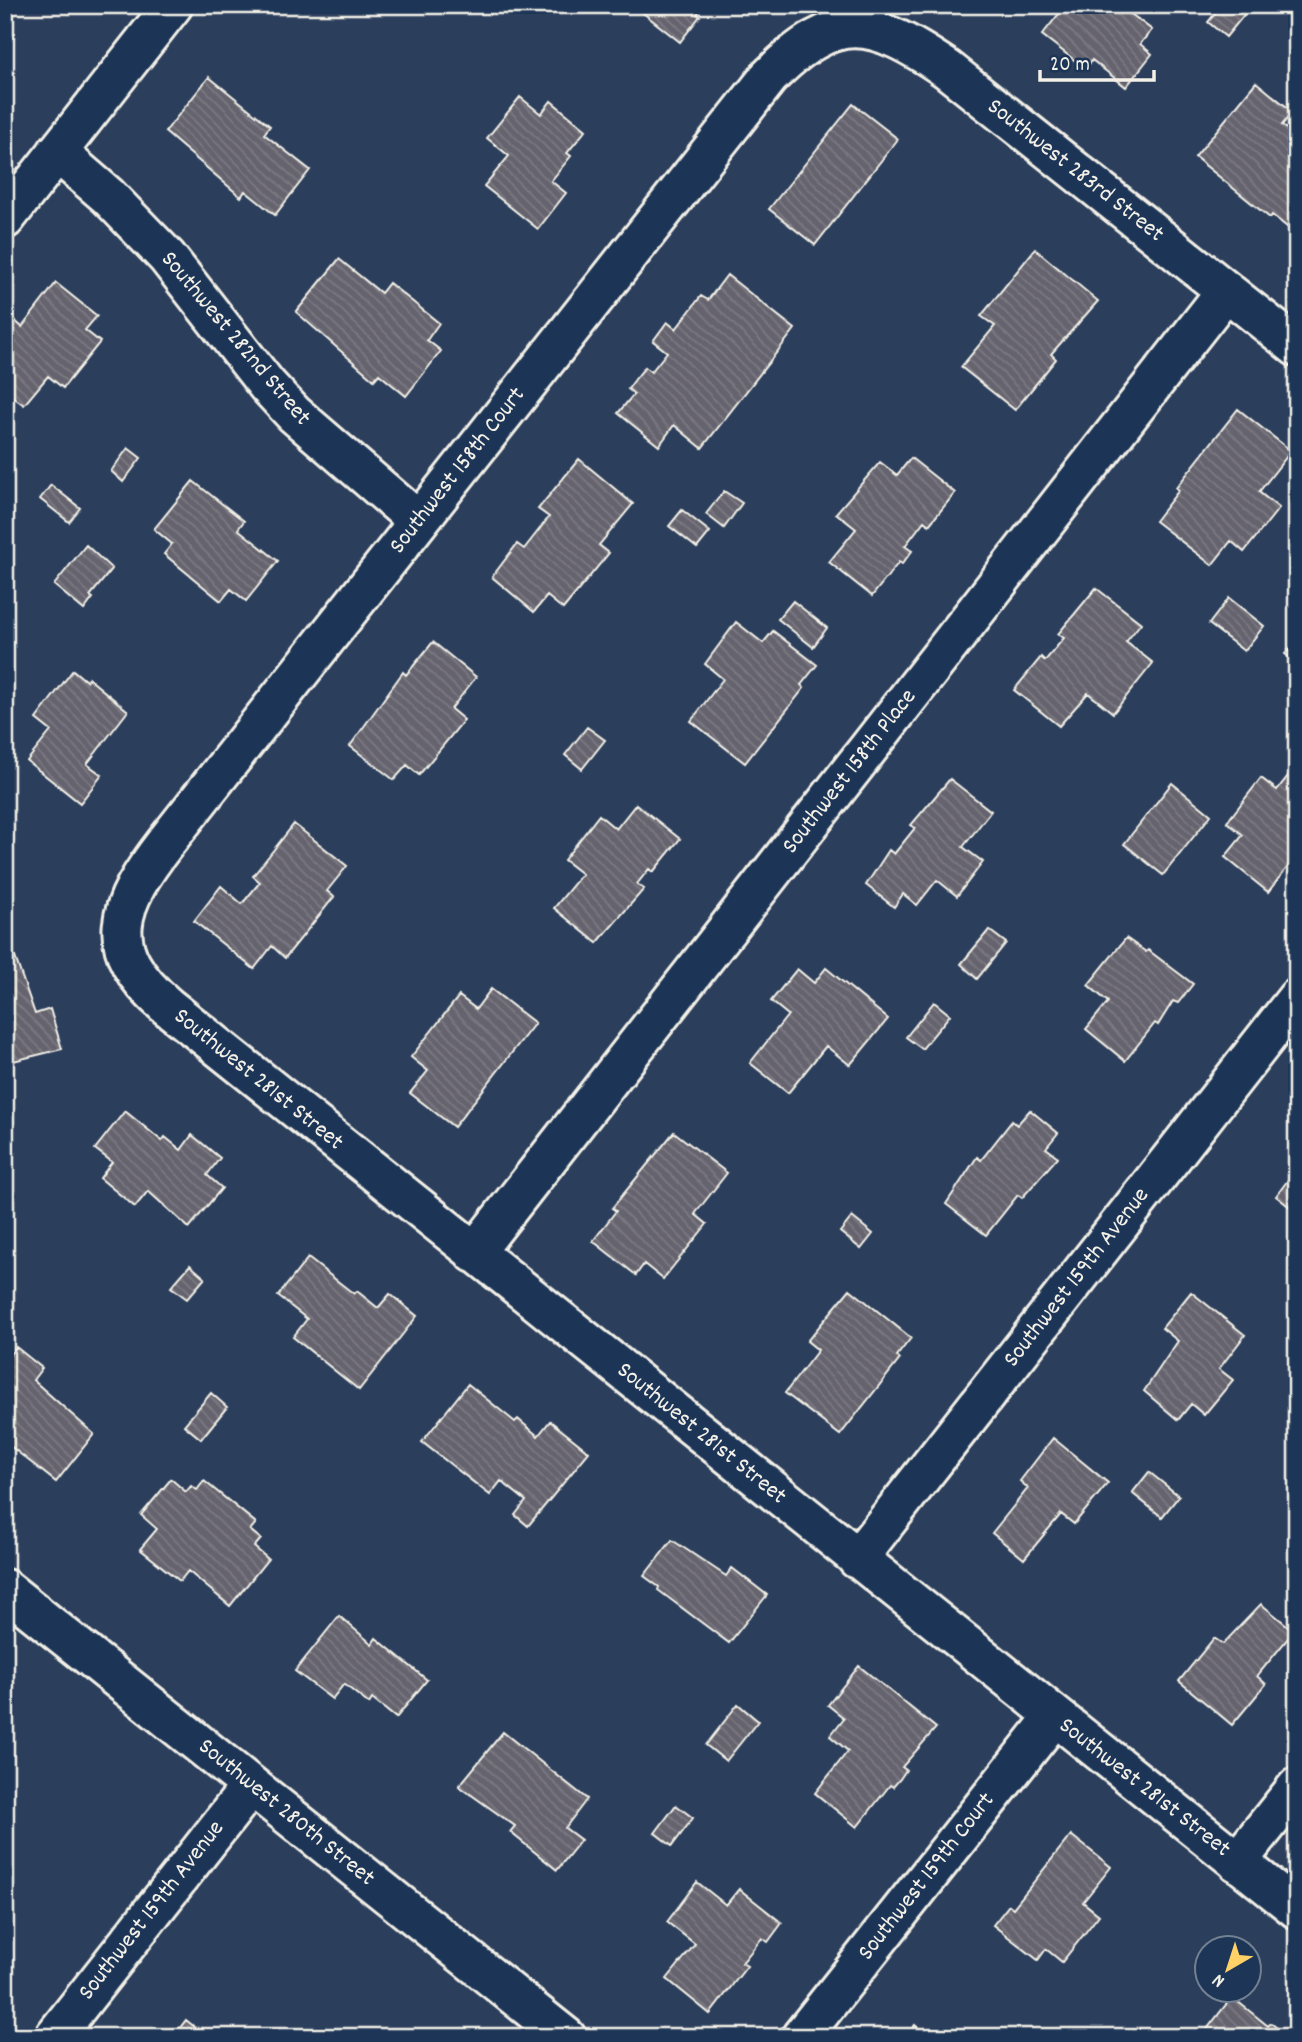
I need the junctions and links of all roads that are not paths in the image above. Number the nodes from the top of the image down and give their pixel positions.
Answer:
1 (173, 5) edge
2 (839, 28) joint
3 (57, 152) junction
4 (5, 219) edge
5 (1226, 291) junction
6 (1297, 347) edge
7 (418, 521) junction
8 (122, 945) joint
9 (1297, 998) edge
10 (474, 1253) junction
11 (857, 1559) junction
12 (5, 1589) edge
13 (1054, 1717) junction
14 (251, 1786) junction
15 (1297, 1787) edge
16 (1237, 1862) junction
17 (1297, 1909) edge
18 (54, 2037) edge
19 (566, 2037) edge
20 (801, 2037) edge

1 - 3 street
2 - 5 street, Southwest 283rd Street
2 - 7 street, Southwest 158th Court
3 - 4 street
3 - 7 street, Southwest 282nd Street
5 - 6 street, Southwest 283rd Street
5 - 10 street, Southwest 158th Place
7 - 8 street, Southwest 158th Court
8 - 10 street, Southwest 281st Street
9 - 11 street, Southwest 159th Avenue
10 - 11 street, Southwest 281st Street
11 - 13 street, Southwest 281st Street
12 - 14 street, Southwest 280th Street
13 - 16 street, Southwest 281st Street
13 - 20 street, Southwest 159th Court
14 - 18 street, Southwest 159th Avenue
14 - 19 street, Southwest 280th Street
15 - 16 street
16 - 17 street, Southwest 281st Street

